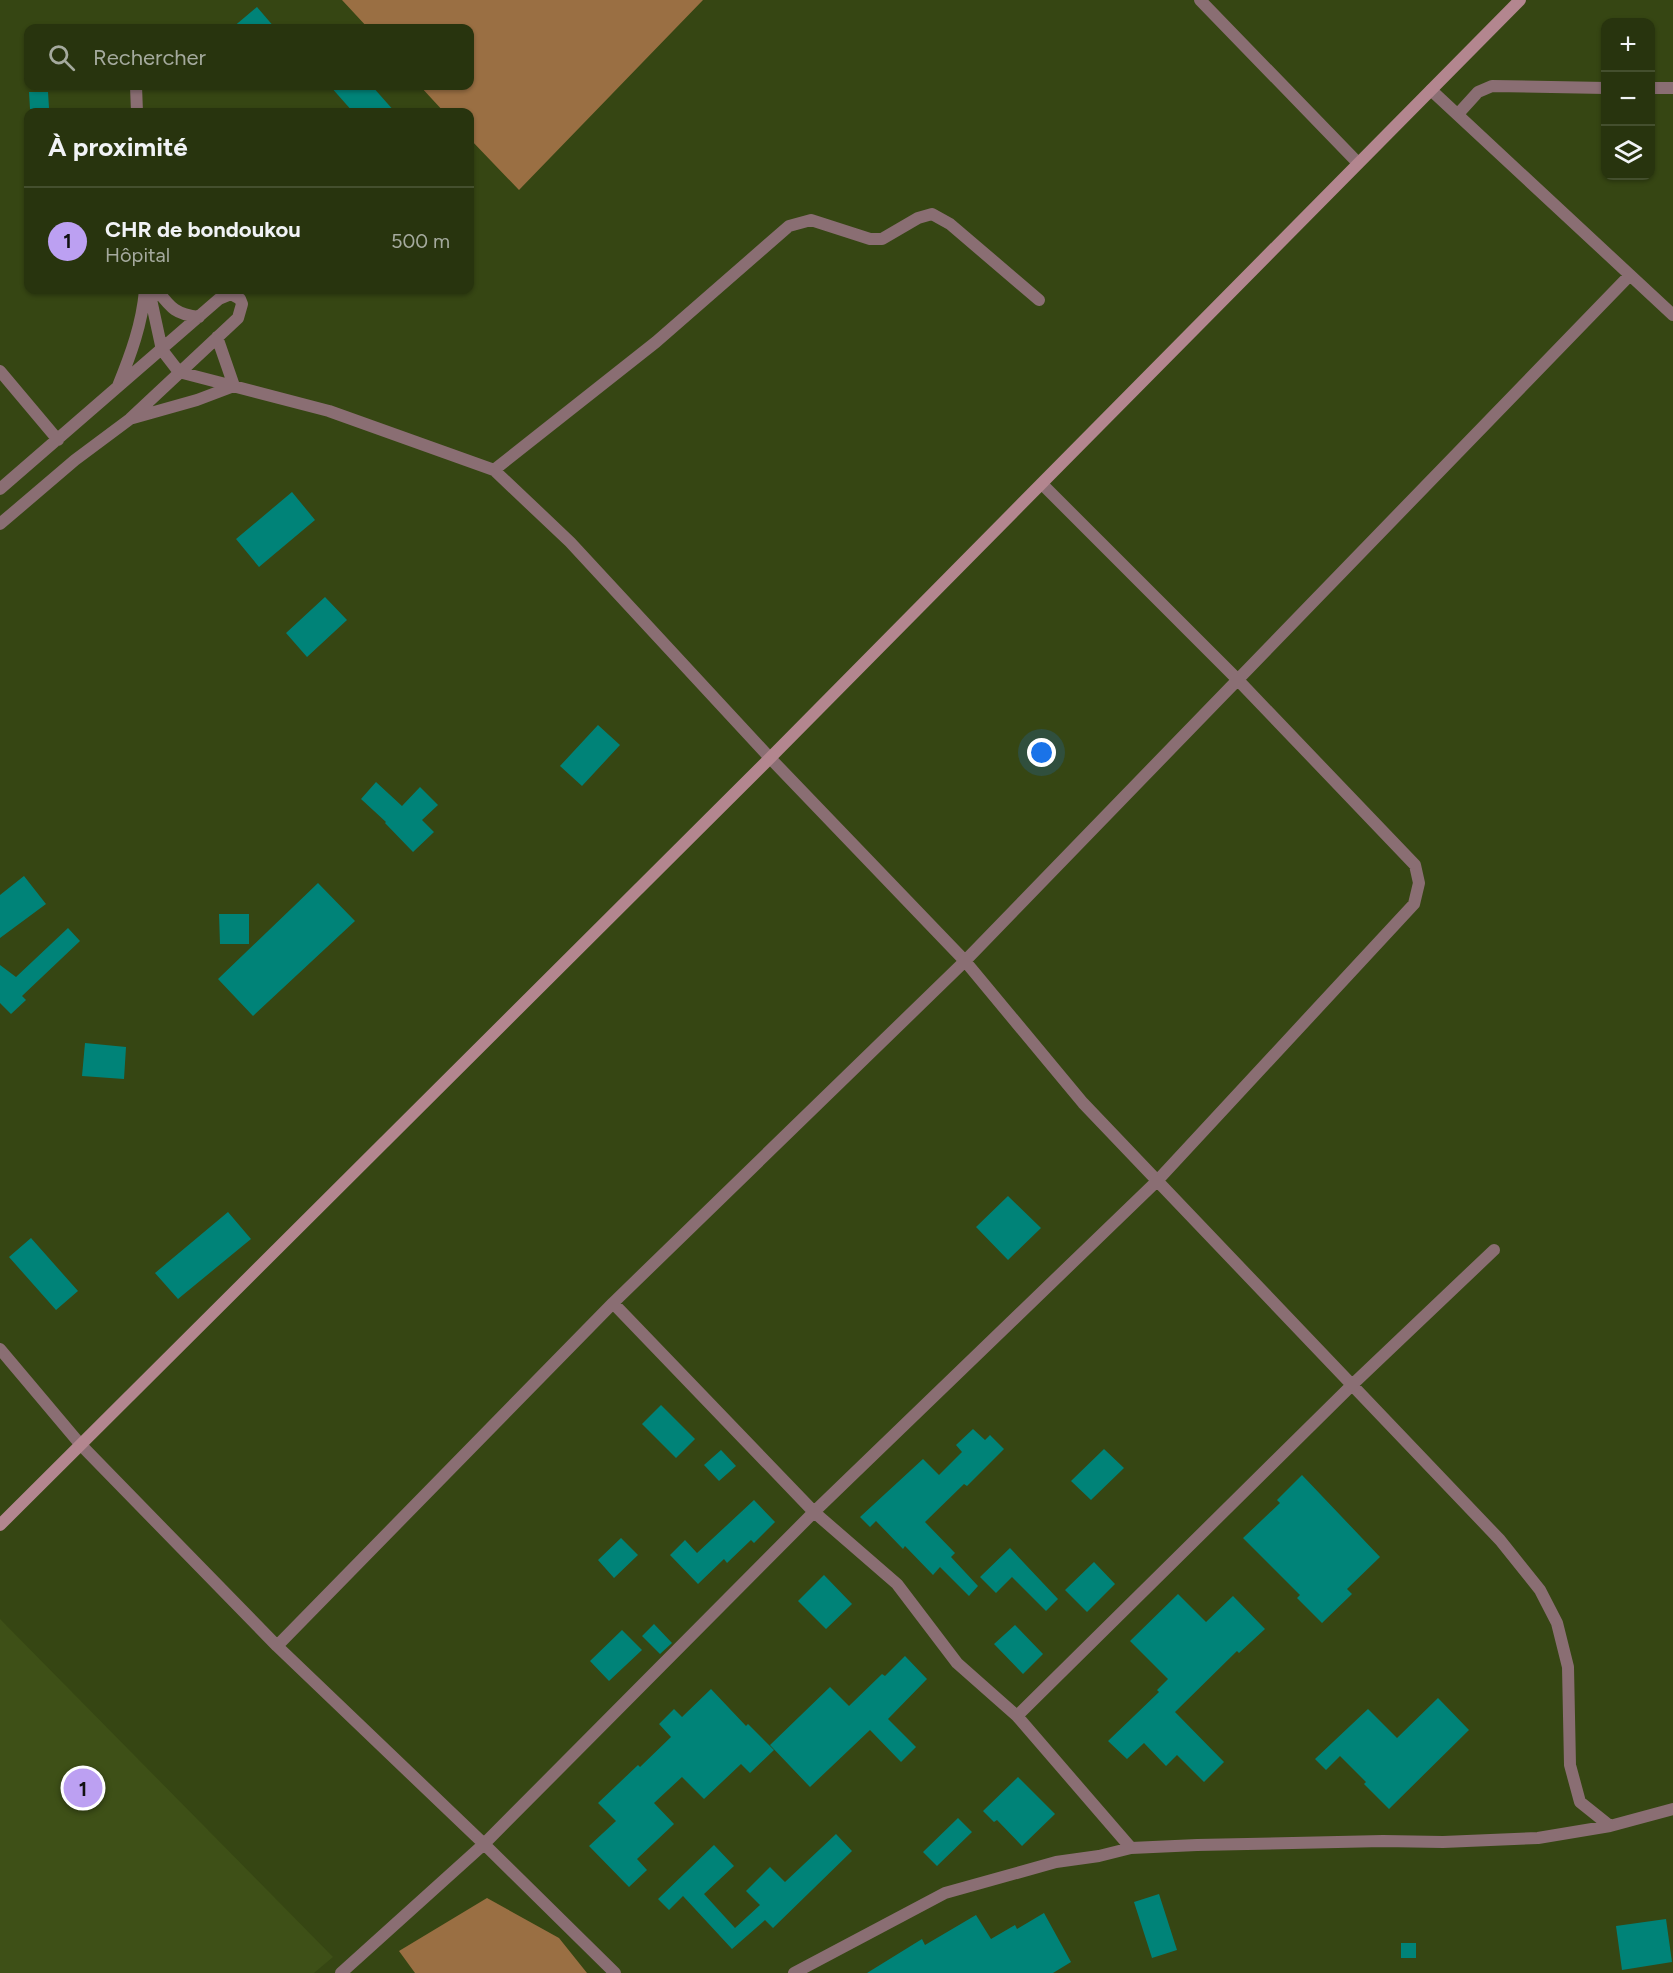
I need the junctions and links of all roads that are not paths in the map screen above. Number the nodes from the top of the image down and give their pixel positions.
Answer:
1 (1200, 0) edge
2 (1520, 0) edge
3 (1601, 88) edge
4 (1655, 88) edge
5 (1673, 88) edge
6 (136, 90) edge
7 (1431, 90) junction
8 (137, 108) edge
9 (1458, 114) junction
10 (1358, 163) junction
11 (1630, 275) junction
12 (146, 294) edge
13 (148, 294) edge
14 (160, 294) edge
15 (1039, 300) dead end
16 (1673, 315) edge
17 (199, 317) junction
18 (217, 337) junction
19 (162, 350) junction
20 (0, 371) edge
21 (179, 372) junction
22 (234, 386) junction
23 (116, 390) junction
24 (130, 419) junction
25 (58, 440) junction
26 (495, 470) junction
27 (1042, 484) junction
28 (0, 489) edge
29 (0, 524) edge
30 (1237, 679) junction
31 (770, 758) junction
32 (965, 961) junction
33 (1157, 1181) junction
34 (1494, 1250) dead end
35 (613, 1303) junction
36 (0, 1349) edge
37 (1352, 1385) junction
38 (81, 1444) junction
39 (814, 1512) junction
40 (0, 1525) edge
41 (277, 1646) junction
42 (1017, 1716) junction
43 (1673, 1809) edge
44 (1610, 1826) junction
45 (484, 1844) junction
46 (1131, 1848) junction
47 (341, 1973) edge
48 (615, 1973) edge
49 (794, 1973) edge

1 - 10 street
2 - 7 street
3 - 9 street
4 - 5 street
6 - 8 street
7 - 9 street
7 - 10 street
9 - 11 street
10 - 27 street
11 - 16 street
11 - 30 street
12 - 23 street
13 - 19 street
14 - 17 street
15 - 26 street
17 - 18 street
17 - 19 street
18 - 21 street
18 - 22 street
19 - 21 street
19 - 23 street
20 - 25 street
21 - 22 street
21 - 24 street
22 - 24 street
22 - 26 street
23 - 25 street
24 - 29 street
25 - 28 street
26 - 31 street
27 - 30 street
27 - 31 street
30 - 32 street
30 - 33 street
31 - 32 street
31 - 38 street
32 - 33 street
32 - 35 street
33 - 37 street
33 - 39 street
34 - 37 street
35 - 39 street
35 - 41 street
36 - 38 street
37 - 42 street
37 - 44 street
38 - 40 street
38 - 41 street
39 - 42 street
39 - 45 street
41 - 45 street
42 - 46 street
43 - 44 street
44 - 46 street
45 - 47 street
45 - 48 street
46 - 49 street

